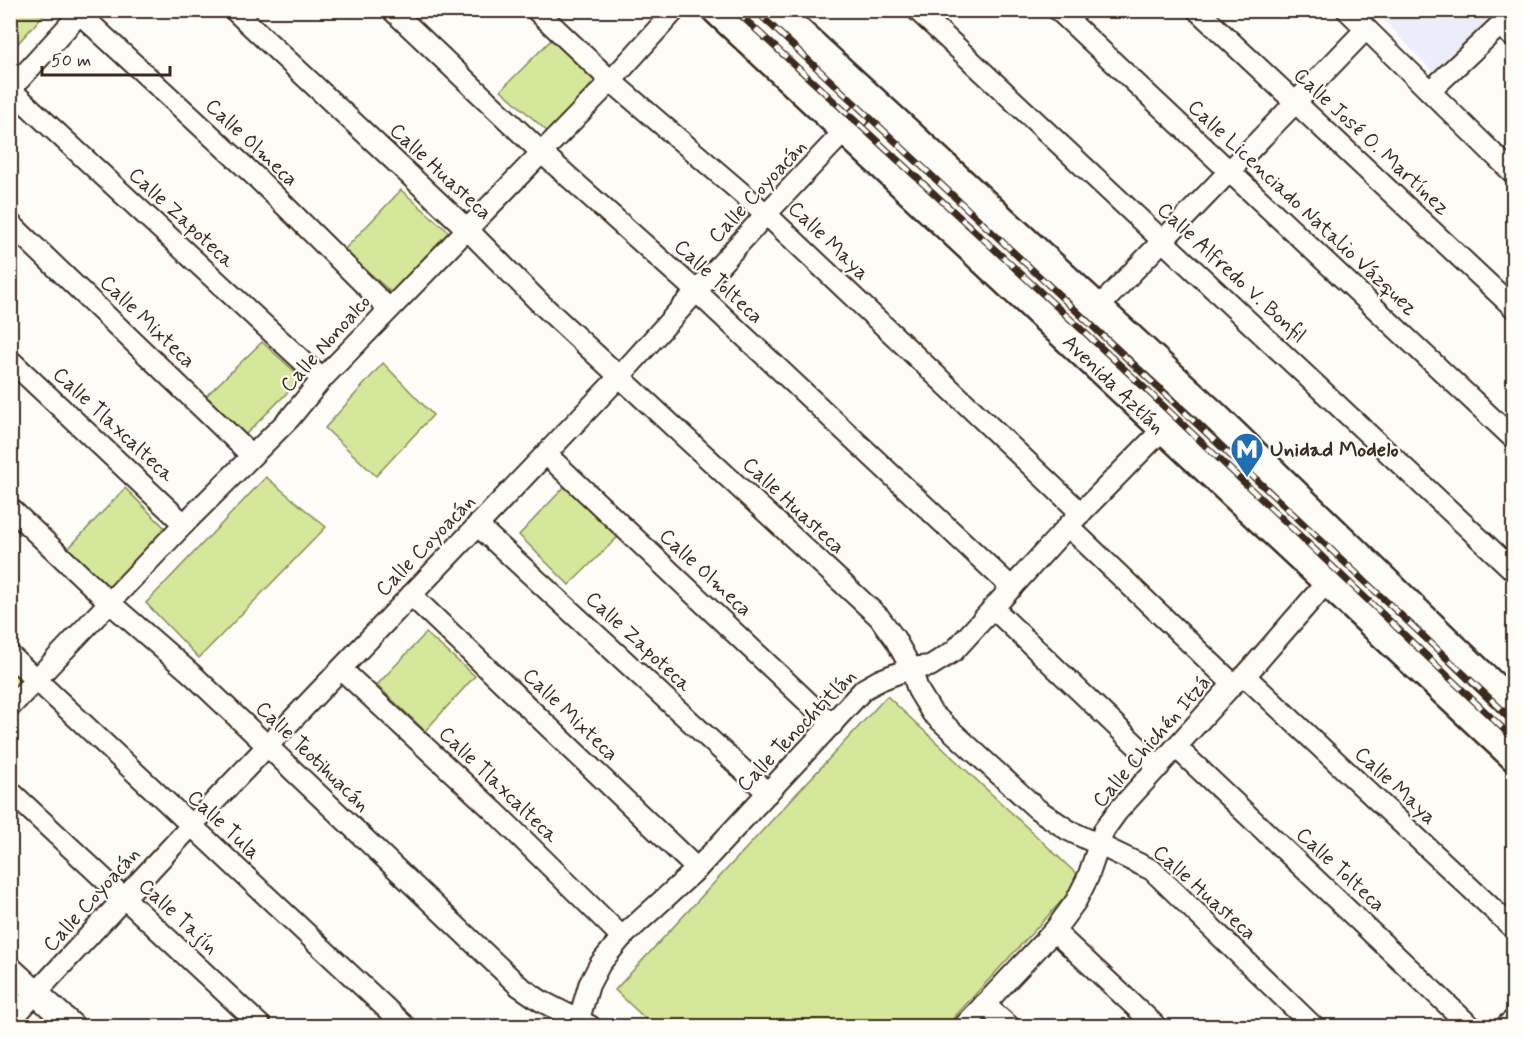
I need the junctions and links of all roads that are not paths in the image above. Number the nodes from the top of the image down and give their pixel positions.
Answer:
1 (234, 10) edge
2 (392, 10) edge
3 (536, 10) edge
4 (675, 10) edge
5 (716, 10) edge
6 (775, 10) edge
7 (917, 10) edge
8 (1059, 10) edge
9 (1197, 10) edge
10 (1347, 10) edge
11 (81, 12) edge
12 (1509, 25) edge
13 (1366, 29) junction
14 (611, 81) junction
15 (11, 90) edge
16 (1430, 91) junction
17 (873, 101) junction
18 (1296, 101) junction
19 (846, 131) junction
20 (542, 153) junction
21 (1229, 170) junction
22 (1514, 174) edge
23 (766, 214) junction
24 (10, 223) edge
25 (468, 230) junction
26 (1163, 240) junction
27 (697, 292) junction
28 (1514, 308) edge
29 (389, 309) junction
30 (1097, 309) junction
31 (10, 360) edge
32 (620, 376) junction
33 (322, 379) junction
34 (1162, 430) junction
35 (1514, 439) edge
36 (546, 454) junction
37 (251, 455) junction
38 (10, 508) edge
39 (1074, 520) junction
40 (184, 524) junction
41 (477, 525) junction
42 (1514, 571) edge
43 (1326, 583) junction
44 (1012, 588) junction
45 (411, 595) junction
46 (110, 603) junction
47 (994, 609) junction
48 (10, 655) edge
49 (910, 668) junction
50 (341, 669) junction
51 (37, 679) junction
52 (1239, 680) junction
53 (1514, 706) edge
54 (10, 707) edge
55 (832, 725) junction
56 (267, 746) junction
57 (1177, 748) junction
58 (1514, 757) edge
59 (1159, 767) junction
60 (10, 791) edge
61 (768, 792) junction
62 (191, 825) junction
63 (1101, 844) junction
64 (697, 869) junction
65 (125, 898) junction
66 (1514, 929) edge
67 (1054, 931) junction
68 (622, 937) junction
69 (10, 969) edge
70 (37, 994) junction
71 (984, 1004) junction
72 (10, 1021) edge
73 (1514, 1022) edge
74 (582, 1025) edge
75 (72, 1026) edge
76 (261, 1026) edge
77 (405, 1026) edge
78 (964, 1026) edge
79 (1009, 1026) edge
80 (1156, 1026) edge
81 (1313, 1026) edge
82 (1470, 1026) edge
83 (1509, 1026) edge

1 - 25 street, Calle Huasteca
2 - 20 street, Calle Tolteca
3 - 14 street, Calle Maya
4 - 14 street, Calle Nonoalco
5 - 19 main road, Avenida Aztlán
6 - 17 main road, Avenida Aztlán
7 - 26 street, Calle Alfredo V. Bonfil
8 - 21 street, Calle Licenciado Natalio Vázquez
9 - 18 street, Calle José O. Martínez
10 - 13 street
11 - 15 street
11 - 29 street, Calle Olmeca
12 - 16 street
13 - 16 street
13 - 18 street
14 - 20 street, Calle Nonoalco
14 - 23 street, Calle Maya
15 - 33 street, Calle Zapoteca
16 - 22 street
17 - 19 street, Calle Coyoacán
17 - 30 main road, Avenida Aztlán
18 - 21 street
18 - 28 street, Calle José O. Martínez
19 - 23 street, Calle Coyoacán
19 - 34 main road, Avenida Aztlán
20 - 25 street, Calle Nonoalco
20 - 27 street, Calle Tolteca
21 - 26 street
21 - 35 street, Calle Licenciado Natalio Vázquez
23 - 27 street, Calle Coyoacán
23 - 39 street, Calle Maya
24 - 37 street, Calle Mixteca
25 - 29 street, Calle Nonoalco
25 - 32 street, Calle Huasteca
26 - 30 street
26 - 42 street, Calle Alfredo V. Bonfil
27 - 32 street, Calle Coyoacán
27 - 44 street, Calle Tolteca
29 - 33 street, Calle Nonoalco
30 - 53 main road, Avenida Aztlán
31 - 40 street, Calle Tlaxcalteca
32 - 36 street, Calle Coyoacán
32 - 49 street, Calle Huasteca
33 - 37 street, Calle Nonoalco
34 - 39 street, Calle Tenochtitlán
34 - 43 main road, Avenida Aztlán
36 - 41 street, Calle Coyoacán
36 - 55 street, Calle Olmeca
37 - 40 street, Calle Nonoalco
38 - 46 street, Calle Teotihuacán
39 - 44 street, Calle Tenochtitlán
39 - 52 street, Calle Maya
40 - 46 street, Calle Nonoalco
41 - 45 street, Calle Coyoacán
41 - 61 street, Calle Zapoteca
43 - 52 street, Calle Chichén Itzá
43 - 58 main road, Avenida Aztlán
44 - 47 street, Calle Tenochtitlán
45 - 50 street, Calle Coyoacán
45 - 64 street, Calle Mixteca
46 - 51 street, Calle Nonoalco
46 - 56 street, Calle Teotihuacán
47 - 49 street, Calle Tenochtitlán
47 - 59 street
48 - 51 street, Calle Tula
49 - 55 street, Calle Tenochtitlán
49 - 63 street, Calle Huasteca
50 - 56 street, Calle Coyoacán
50 - 68 street, Calle Tlaxcalteca
51 - 54 street, Calle Nonoalco
51 - 62 street, Calle Tula
52 - 57 street, Calle Chichén Itzá
52 - 66 street, Calle Maya
55 - 61 street, Calle Tenochtitlán
56 - 62 street, Calle Coyoacán
56 - 74 street, Calle Teotihuacán
57 - 59 street, Calle Chichén Itzá
57 - 82 street, Calle Tolteca
59 - 63 street, Calle Chichén Itzá
60 - 65 street, Calle Tajín
61 - 64 street, Calle Tenochtitlán
62 - 65 street, Calle Coyoacán
62 - 77 street, Calle Tula
63 - 67 street, Calle Chichén Itzá
63 - 81 street, Calle Huasteca
64 - 68 street, Calle Tenochtitlán
65 - 70 street, Calle Coyoacán
65 - 76 street, Calle Tajín
67 - 71 street, Calle Chichén Itzá
67 - 80 street
68 - 74 street, Calle Tenochtitlán
69 - 70 street
70 - 72 street, Calle Coyoacán
70 - 75 street
71 - 78 street, Calle Chichén Itzá
71 - 79 street
73 - 83 street

